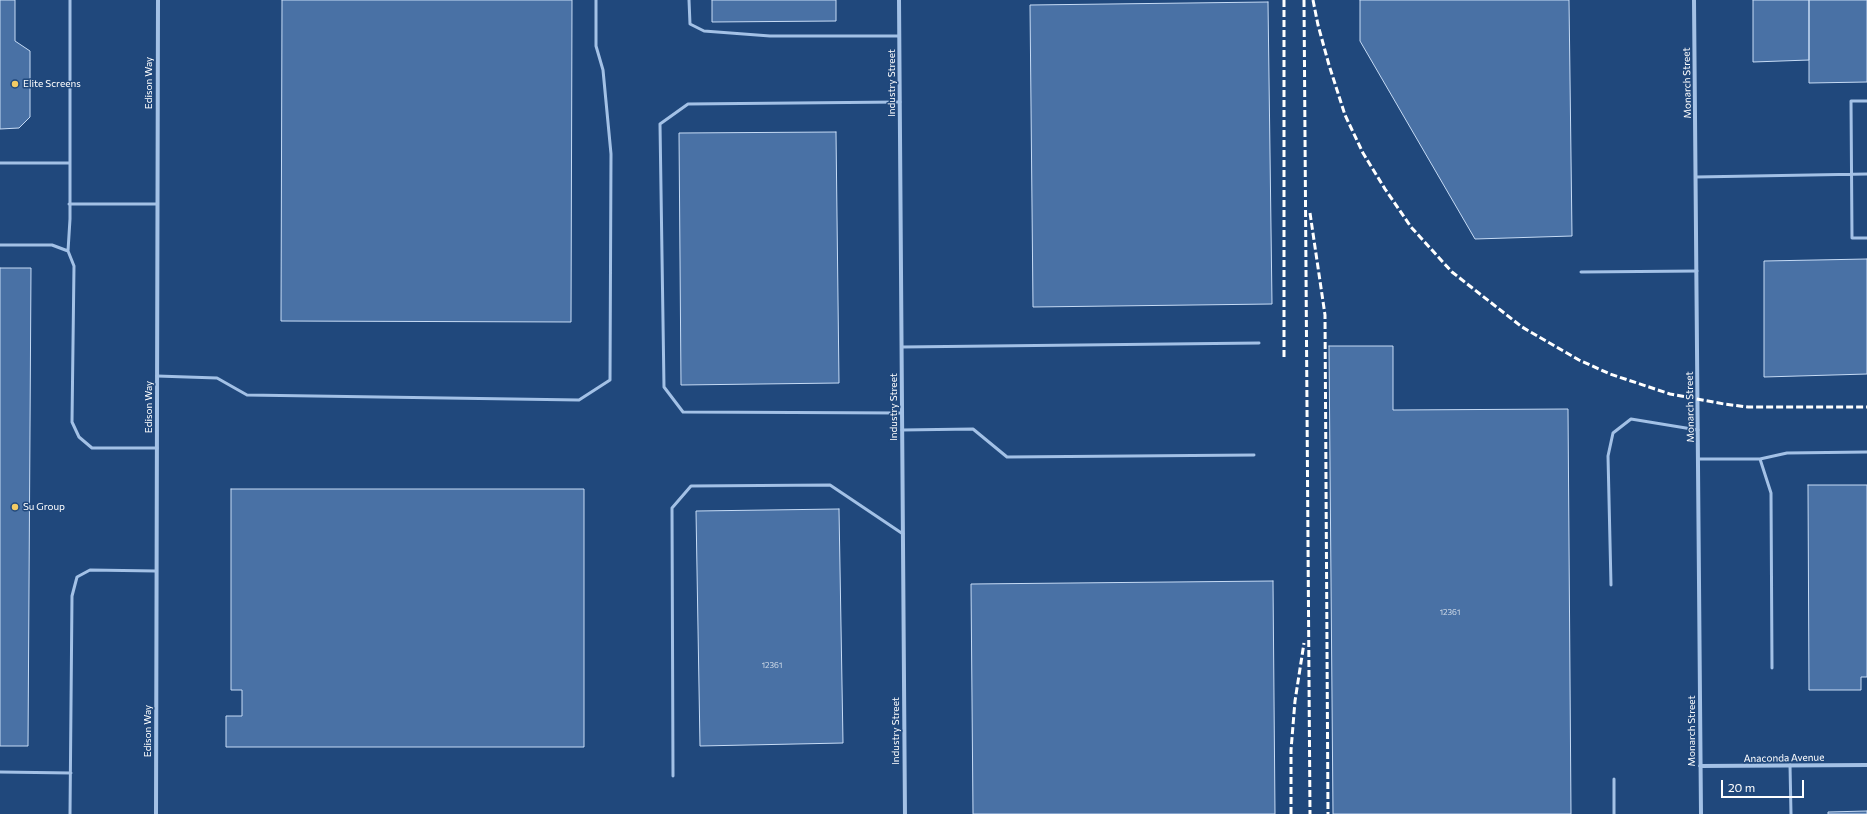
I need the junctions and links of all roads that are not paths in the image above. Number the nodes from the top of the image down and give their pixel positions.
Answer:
1 (70, 0) edge
2 (158, 0) edge
3 (596, 0) edge
4 (689, 0) edge
5 (899, 0) edge
6 (1694, 0) edge
7 (899, 36) junction
8 (1867, 101) edge
9 (900, 102) junction
10 (0, 163) edge
11 (69, 163) junction
12 (1852, 174) junction
13 (1867, 174) edge
14 (1696, 177) junction
15 (69, 204) junction
16 (157, 204) junction
17 (1867, 238) edge
18 (0, 245) edge
19 (68, 251) junction
20 (1697, 271) junction
21 (1581, 272) dead end
22 (1259, 343) dead end
23 (902, 347) junction
24 (157, 376) junction
25 (902, 413) junction
26 (902, 430) junction
27 (1698, 430) junction
28 (157, 448) junction
29 (1867, 452) edge
30 (1254, 455) dead end
31 (1698, 459) junction
32 (1760, 459) junction
33 (903, 534) junction
34 (156, 571) junction
35 (1611, 585) dead end
36 (1772, 668) dead end
37 (1867, 765) edge
38 (1700, 766) junction
39 (1790, 766) junction
40 (0, 772) edge
41 (71, 773) junction
42 (673, 776) dead end
43 (1614, 779) dead end
44 (70, 814) edge
45 (156, 814) edge
46 (905, 814) edge
47 (1614, 814) edge
48 (1701, 814) edge
49 (1791, 814) edge

1 - 11 lane
2 - 16 street, Edison Way
3 - 24 lane
4 - 7 lane
5 - 7 street, Industry Street
6 - 14 street, Monarch Street
7 - 9 street, Industry Street
8 - 12 lane
9 - 23 street, Industry Street
9 - 25 lane
10 - 11 lane
11 - 15 lane
12 - 13 lane
12 - 14 lane
12 - 17 lane
14 - 20 street, Monarch Street
15 - 16 lane
15 - 19 lane
16 - 24 street, Edison Way
18 - 19 lane
19 - 28 lane
20 - 21 lane
20 - 27 street, Monarch Street
22 - 23 lane
23 - 25 street, Industry Street
24 - 28 street, Edison Way
25 - 26 street, Industry Street
26 - 30 lane
26 - 33 street, Industry Street
27 - 31 street, Monarch Street
27 - 35 lane
28 - 34 street, Edison Way
29 - 32 lane
31 - 32 lane
31 - 38 street, Monarch Street
32 - 36 lane
33 - 42 lane
33 - 46 street, Industry Street
34 - 41 lane
34 - 45 street, Edison Way
37 - 39 street, Anaconda Avenue
38 - 39 street, Anaconda Avenue
38 - 48 street, Monarch Street
39 - 49 lane
40 - 41 lane
41 - 44 lane
43 - 47 lane

